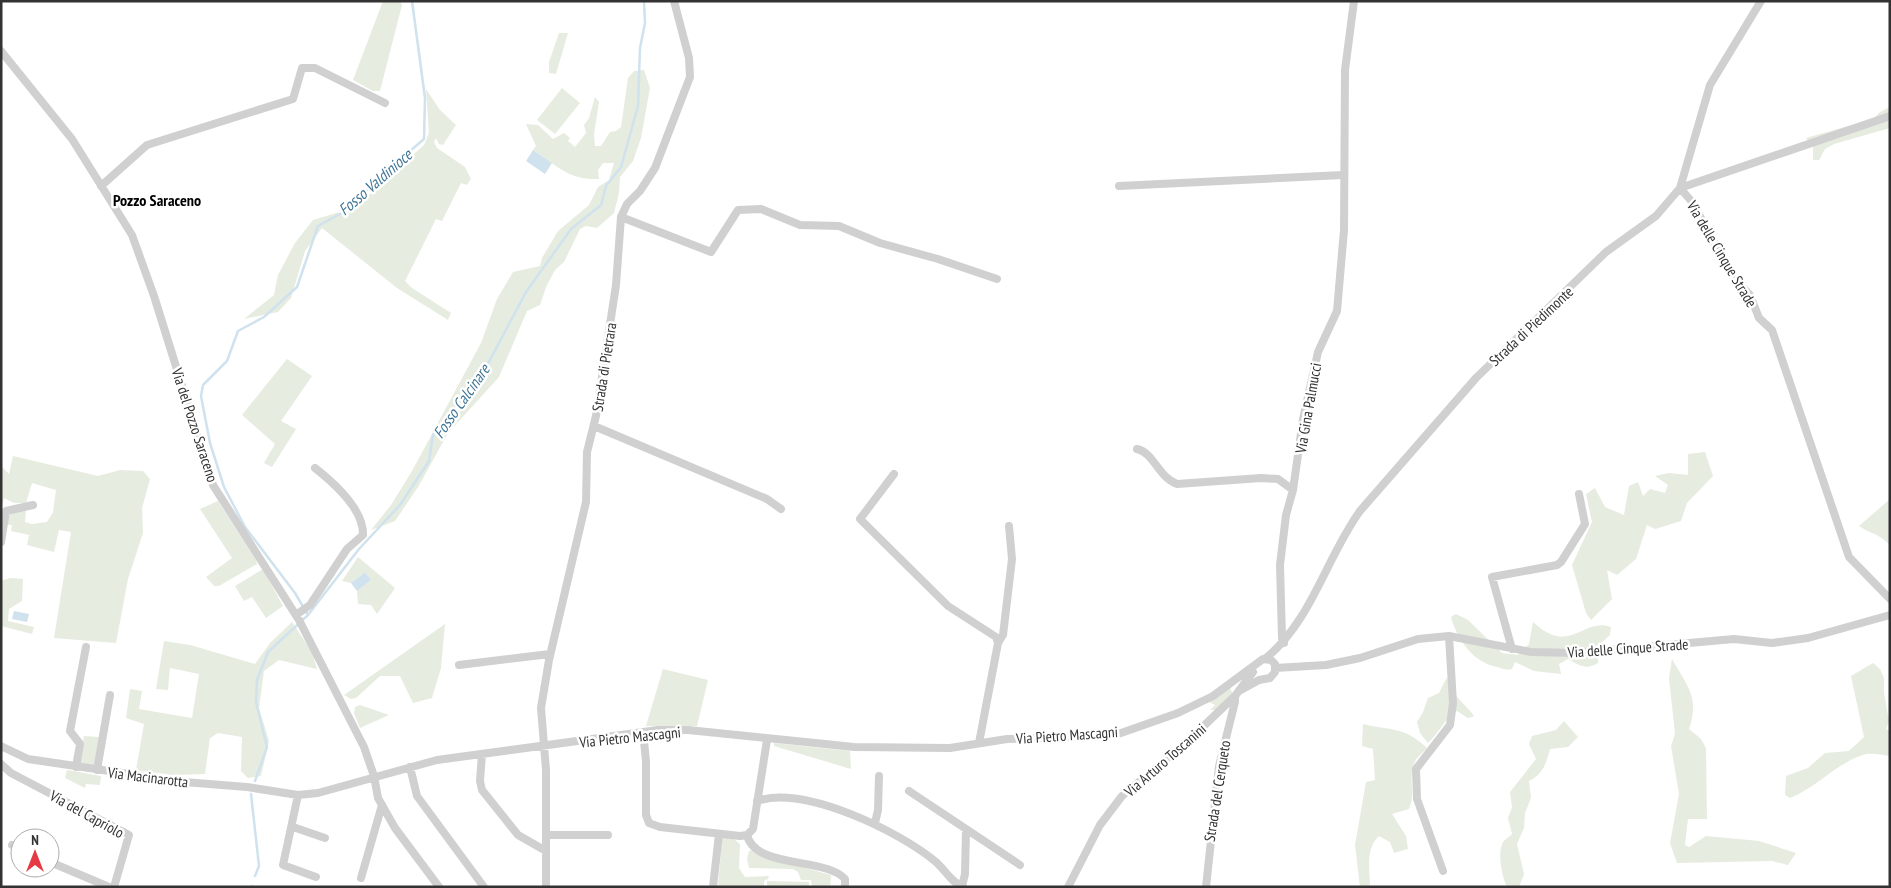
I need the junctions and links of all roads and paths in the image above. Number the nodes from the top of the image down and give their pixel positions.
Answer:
1 (674, 1) edge
2 (1354, 1) edge
3 (1761, 1) edge
4 (1, 51) edge
5 (385, 103) dead end
6 (1890, 116) edge
7 (1343, 175) junction
8 (101, 186) junction
9 (1119, 186) dead end
10 (1680, 188) junction
11 (621, 218) junction
12 (997, 279) dead end
13 (594, 426) junction
14 (1137, 449) dead end
15 (315, 468) dead end
16 (894, 474) dead end
17 (1293, 490) junction
18 (1579, 494) dead end
19 (33, 505) dead end
20 (781, 509) dead end
21 (1009, 526) dead end
22 (1, 542) edge
23 (1890, 599) edge
24 (296, 614) junction
25 (1890, 614) edge
26 (1449, 636) junction
27 (998, 644) junction
28 (1282, 644) junction
29 (86, 647) dead end
30 (1512, 649) junction
31 (550, 654) junction
32 (1266, 658) junction
33 (459, 665) dead end
34 (1275, 666) junction
35 (1253, 670) junction
36 (1245, 680) junction
37 (1234, 681) junction
38 (1256, 681) junction
39 (1237, 693) junction
40 (110, 695) dead end
41 (643, 732) junction
42 (767, 740) junction
43 (979, 743) junction
44 (1, 746) edge
45 (544, 747) junction
46 (482, 754) junction
47 (1, 764) edge
48 (76, 767) junction
49 (410, 767) junction
50 (97, 770) junction
51 (374, 776) junction
52 (878, 776) dead end
53 (910, 791) dead end
54 (298, 795) junction
55 (757, 801) junction
56 (382, 805) junction
57 (875, 823) junction
58 (292, 827) junction
59 (966, 830) junction
60 (546, 834) junction
61 (719, 834) junction
62 (608, 835) dead end
63 (747, 835) junction
64 (325, 838) dead end
65 (546, 851) junction
66 (1020, 865) dead end
67 (60, 866) edge
68 (1443, 871) dead end
69 (316, 878) dead end
70 (360, 878) dead end
71 (958, 886) edge
72 (109, 887) edge
73 (114, 887) edge
74 (439, 887) edge
75 (484, 887) edge
76 (546, 887) edge
77 (713, 887) edge
78 (845, 887) edge
79 (1068, 887) edge
80 (1206, 887) edge

1 - 11 street, Strada di Pietrara
2 - 7 street, Via Gina Palmucci
3 - 10 street, Strada di Piedimonte
4 - 8 street, Via del Pozzo Saraceno
5 - 8 street
6 - 10 street, Via delle Cinque Strade
7 - 9 street
7 - 17 street, Via Gina Palmucci
8 - 24 street, Via del Pozzo Saraceno
10 - 23 street, Via delle Cinque Strade
10 - 28 street, Strada di Piedimonte
11 - 12 street
11 - 13 street, Strada di Pietrara
13 - 20 street
13 - 31 street, Strada di Pietrara
14 - 17 street
15 - 24 street
16 - 27 street
17 - 28 street, Via Gina Palmucci
18 - 30 street
19 - 22 street
21 - 27 street
24 - 51 street, Via del Pozzo Saraceno
25 - 30 street, Via delle Cinque Strade
26 - 30 street, Via delle Cinque Strade
26 - 34 street, Via delle Cinque Strade
26 - 68 street
27 - 43 street
28 - 32 street, Strada di Piedimonte
28 - 34 street, Strada di Piedimonte
29 - 48 street
31 - 33 street
31 - 45 street, Strada di Pietrara
32 - 34 street
32 - 35 street, Strada di Piedimonte
34 - 38 street, Via Arturo Toscanini
35 - 36 street, Via Arturo Toscanini
35 - 37 street, Via Pietro Mascagni
35 - 38 street
36 - 37 street
36 - 38 street
36 - 39 street, Via Arturo Toscanini
37 - 43 street, Via Pietro Mascagni
38 - 39 street, Via Arturo Toscanini
39 - 79 street, Via Arturo Toscanini
39 - 80 street, Strada del Cerqueto
40 - 50 street
41 - 42 street, Via Pietro Mascagni
41 - 45 street, Via Pietro Mascagni
41 - 61 street
42 - 43 street, Via Pietro Mascagni
42 - 55 street
44 - 48 street, Via Macinarotta
45 - 46 street, Via Pietro Mascagni
45 - 60 street, Strada di Pietrara
46 - 49 street, Via Pietro Mascagni
46 - 65 street
47 - 73 street, Via del Capriolo
48 - 50 street, Via Macinarotta
49 - 51 street, Via Pietro Mascagni
49 - 75 street
50 - 54 street, Via Macinarotta
51 - 54 street, Via Macinarotta
51 - 56 street, Via del Pozzo Saraceno
52 - 57 street
53 - 59 street
54 - 58 street
55 - 57 street
55 - 63 street
56 - 70 street
56 - 74 street, Via del Pozzo Saraceno
57 - 71 street
58 - 64 street
58 - 69 street
59 - 66 street
59 - 71 street
60 - 62 street
60 - 65 street, Strada di Pietrara
61 - 63 street
61 - 77 street
63 - 78 street
65 - 76 street, Strada di Pietrara
67 - 72 street

